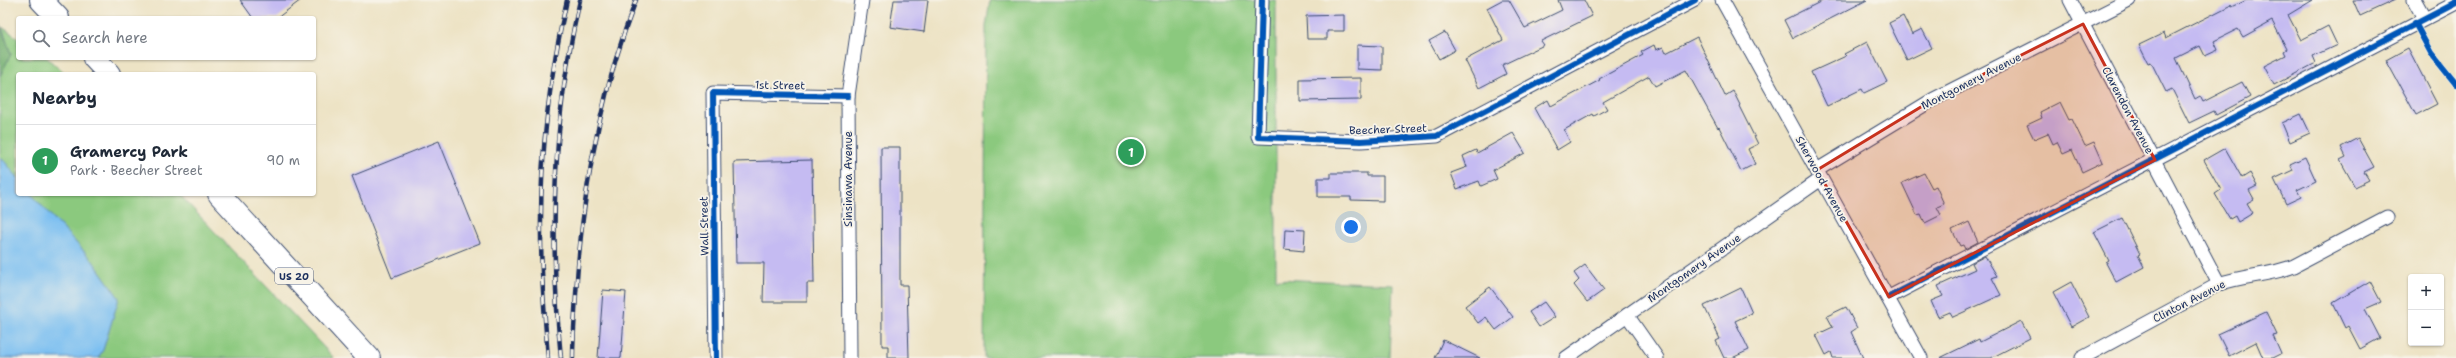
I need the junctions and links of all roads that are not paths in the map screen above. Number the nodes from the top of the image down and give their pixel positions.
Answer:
1 (41, 0) edge
2 (862, 0) edge
3 (1262, 0) edge
4 (1695, 0) edge
5 (1722, 0) edge
6 (2070, 0) edge
7 (2129, 0) edge
8 (2414, 0) edge
9 (2456, 3) edge
10 (56, 16) edge
11 (2424, 18) junction
12 (2083, 24) junction
13 (96, 60) edge
14 (107, 72) edge
15 (713, 93) joint
16 (848, 96) junction
17 (2155, 160) junction
18 (1819, 174) junction
19 (221, 196) edge
20 (2387, 217) dead end
21 (2219, 284) junction
22 (1889, 297) junction
23 (1628, 315) junction
24 (369, 358) edge
25 (716, 358) edge
26 (850, 358) edge
27 (1566, 358) edge
28 (1657, 358) edge
29 (1921, 358) edge
30 (2082, 358) edge

1 - 10 highway
2 - 16 street, Sinsinawa Avenue
3 - 4 street, Beecher Street
5 - 18 street, Sherwood Avenue
6 - 12 street, Clarendon Avenue
7 - 12 street, Montgomery Avenue
8 - 11 street
9 - 11 street
11 - 17 street
12 - 17 street, Clarendon Avenue
12 - 18 street, Montgomery Avenue
13 - 14 highway
15 - 16 street, 1st Street
15 - 25 street, Wall Street
16 - 26 street, Sinsinawa Avenue
17 - 21 street, Clarendon Avenue
17 - 22 street
18 - 22 street, Sherwood Avenue
18 - 23 street, Montgomery Avenue
19 - 24 highway, US 20
20 - 21 street, Clinton Avenue
21 - 30 street, Clinton Avenue
22 - 29 street, Sherwood Avenue
23 - 27 street, Montgomery Avenue
23 - 28 street

